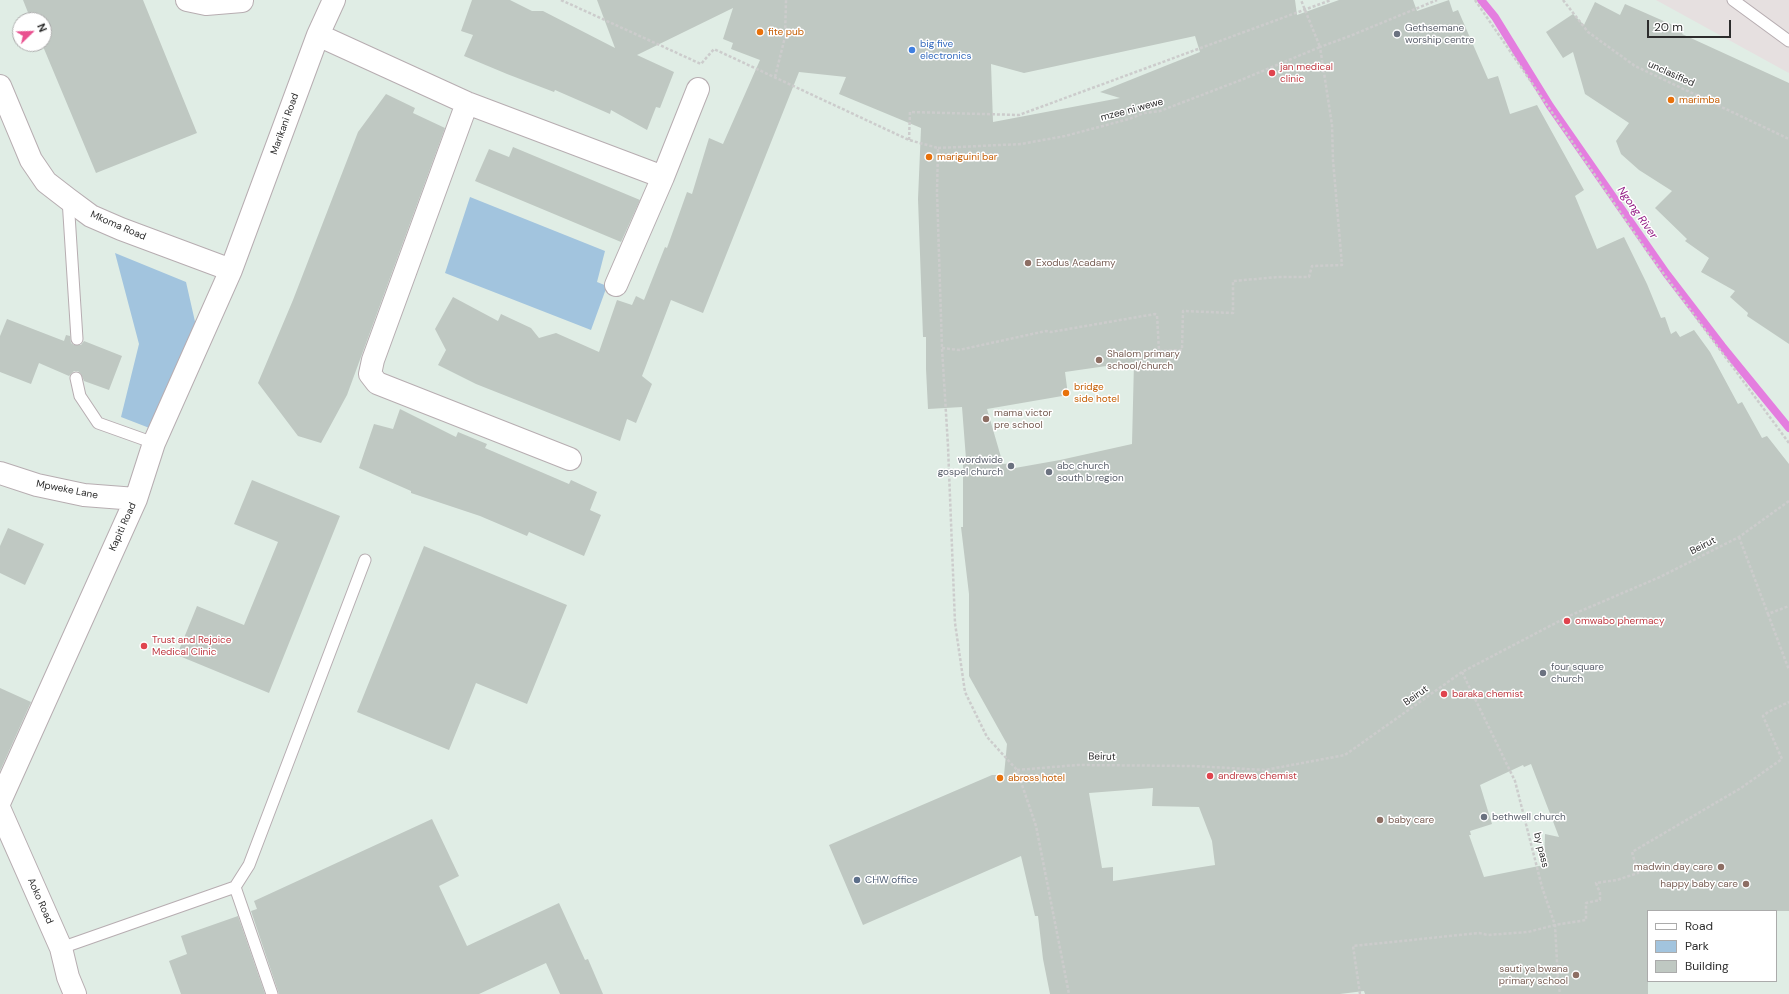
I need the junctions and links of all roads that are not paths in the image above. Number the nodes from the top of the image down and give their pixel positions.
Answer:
1 (187, 0) edge
2 (334, 0) edge
3 (1734, 0) edge
4 (242, 1) dead end
5 (318, 35) junction
6 (1789, 41) edge
7 (0, 86) edge
8 (698, 90) dead end
9 (467, 103) junction
10 (663, 177) junction
11 (68, 199) junction
12 (238, 250) joint
13 (231, 270) junction
14 (616, 285) dead end
15 (78, 339) dead end
16 (76, 378) dead end
17 (154, 443) junction
18 (570, 459) dead end
19 (0, 473) edge
20 (136, 499) junction
21 (365, 560) dead end
22 (0, 802) edge
23 (0, 810) edge
24 (235, 887) junction
25 (61, 948) junction
26 (75, 994) edge
27 (272, 994) edge

1 - 4 street
2 - 5 street, Marikani Road
3 - 6 lane
5 - 9 street
5 - 12 street, Marikani Road
7 - 11 street, Mkoma Road
8 - 10 street
9 - 10 street
9 - 18 street
10 - 14 street
11 - 13 street, Mkoma Road
11 - 15 lane
12 - 13 street, Kapiti Road
13 - 17 street, Kapiti Road
16 - 17 lane
17 - 20 street, Kapiti Road
19 - 20 street, Mpweke Lane
20 - 22 street, Kapiti Road
21 - 24 lane
23 - 25 street, Aoko Road
24 - 25 lane
24 - 27 lane
25 - 26 street, Aoko Road

